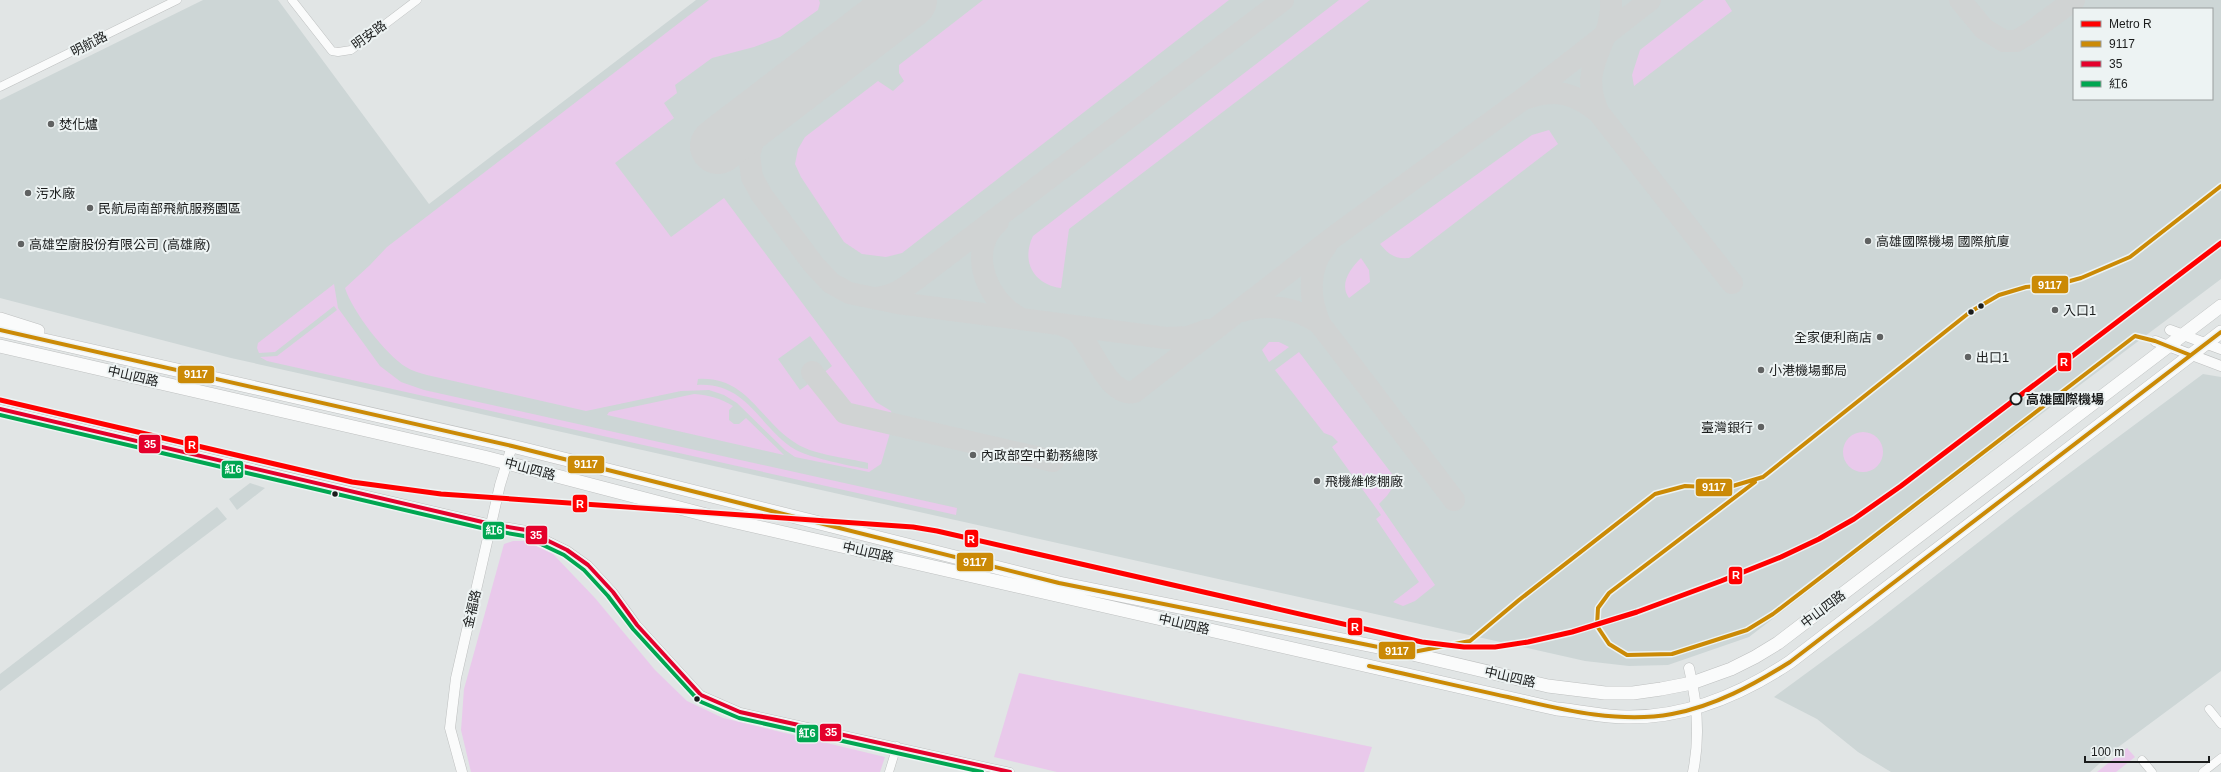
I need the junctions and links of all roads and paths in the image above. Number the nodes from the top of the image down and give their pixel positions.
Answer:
1 (177, 0) edge
2 (292, 0) edge
3 (417, 0) edge
4 (0, 87) edge
5 (2221, 306) edge
6 (0, 319) edge
7 (0, 330) edge
8 (2170, 330) dead end
9 (2221, 332) edge
10 (2184, 335) junction
11 (2154, 341) dead end
12 (2206, 343) junction
13 (0, 346) edge
14 (2169, 347) junction
15 (2221, 348) edge
16 (0, 353) edge
17 (2190, 355) junction
18 (44, 356) junction
19 (134, 360) junction
20 (2221, 366) edge
21 (0, 409) edge
22 (512, 446) junction
23 (507, 463) junction
24 (491, 524) junction
25 (1689, 668) dead end
26 (1692, 683) junction
27 (1695, 708) junction
28 (2209, 709) dead end
29 (2221, 724) edge
30 (897, 746) junction
31 (2221, 758) edge
32 (2142, 760) dead end
33 (462, 772) edge
34 (889, 772) edge
35 (1010, 772) edge
36 (1694, 772) edge
37 (2152, 772) edge
38 (2203, 772) edge

1 - 4 street, 明航路
2 - 3 street, 明安路
5 - 10 main road, 中山四路
6 - 19 main road, 中山四路
7 - 19 main road, 中山四路
8 - 10 street
9 - 12 main road, 中山四路
10 - 12 street
10 - 14 main road, 中山四路
11 - 14 street
12 - 15 street
12 - 17 main road, 中山四路
13 - 18 main road, 中山四路
14 - 17 street
14 - 26 main road, 中山四路
16 - 18 main road, 中山四路
17 - 20 street
17 - 27 main road, 中山四路
18 - 23 main road, 中山四路
19 - 22 main road, 中山四路
21 - 24 street
22 - 23 street, 金福路
22 - 26 main road, 中山四路
23 - 24 street, 金福路
23 - 27 main road, 中山四路
24 - 30 street
24 - 33 street, 金福路
25 - 26 street
26 - 27 street
27 - 36 street
28 - 29 street
30 - 34 street
30 - 35 street
31 - 38 street
32 - 37 street

